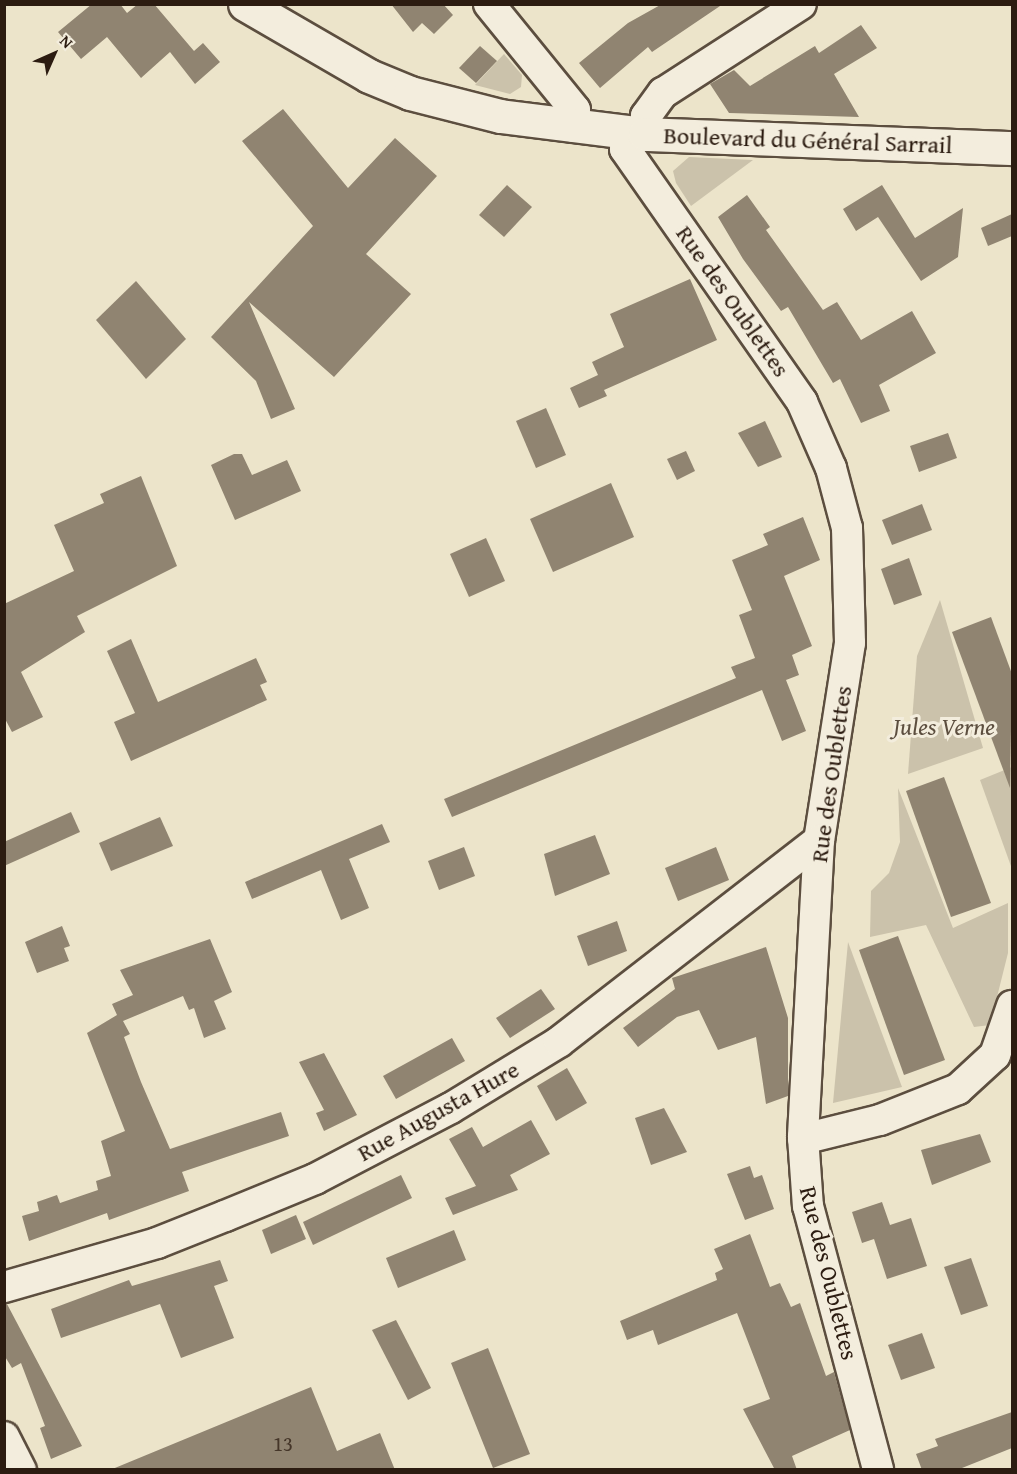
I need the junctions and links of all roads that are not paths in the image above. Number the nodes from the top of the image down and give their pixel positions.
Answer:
1 (245, 4) edge
2 (489, 4) edge
3 (801, 4) edge
4 (612, 131) junction
5 (1012, 148) edge
6 (819, 840) junction
7 (1012, 1006) edge
8 (803, 1139) junction
9 (4, 1287) edge
10 (4, 1437) edge
11 (21, 1470) edge
12 (878, 1470) edge

1 - 4 main road, Boulevard du Général Sarrail
2 - 4 street, Rue des Oublettes
3 - 4 street
4 - 5 main road, Boulevard du Général Sarrail
4 - 6 street, Rue des Oublettes
6 - 8 street, Rue des Oublettes
6 - 9 street, Rue Augusta Hure
7 - 8 street
8 - 12 street, Rue des Oublettes
10 - 11 street

